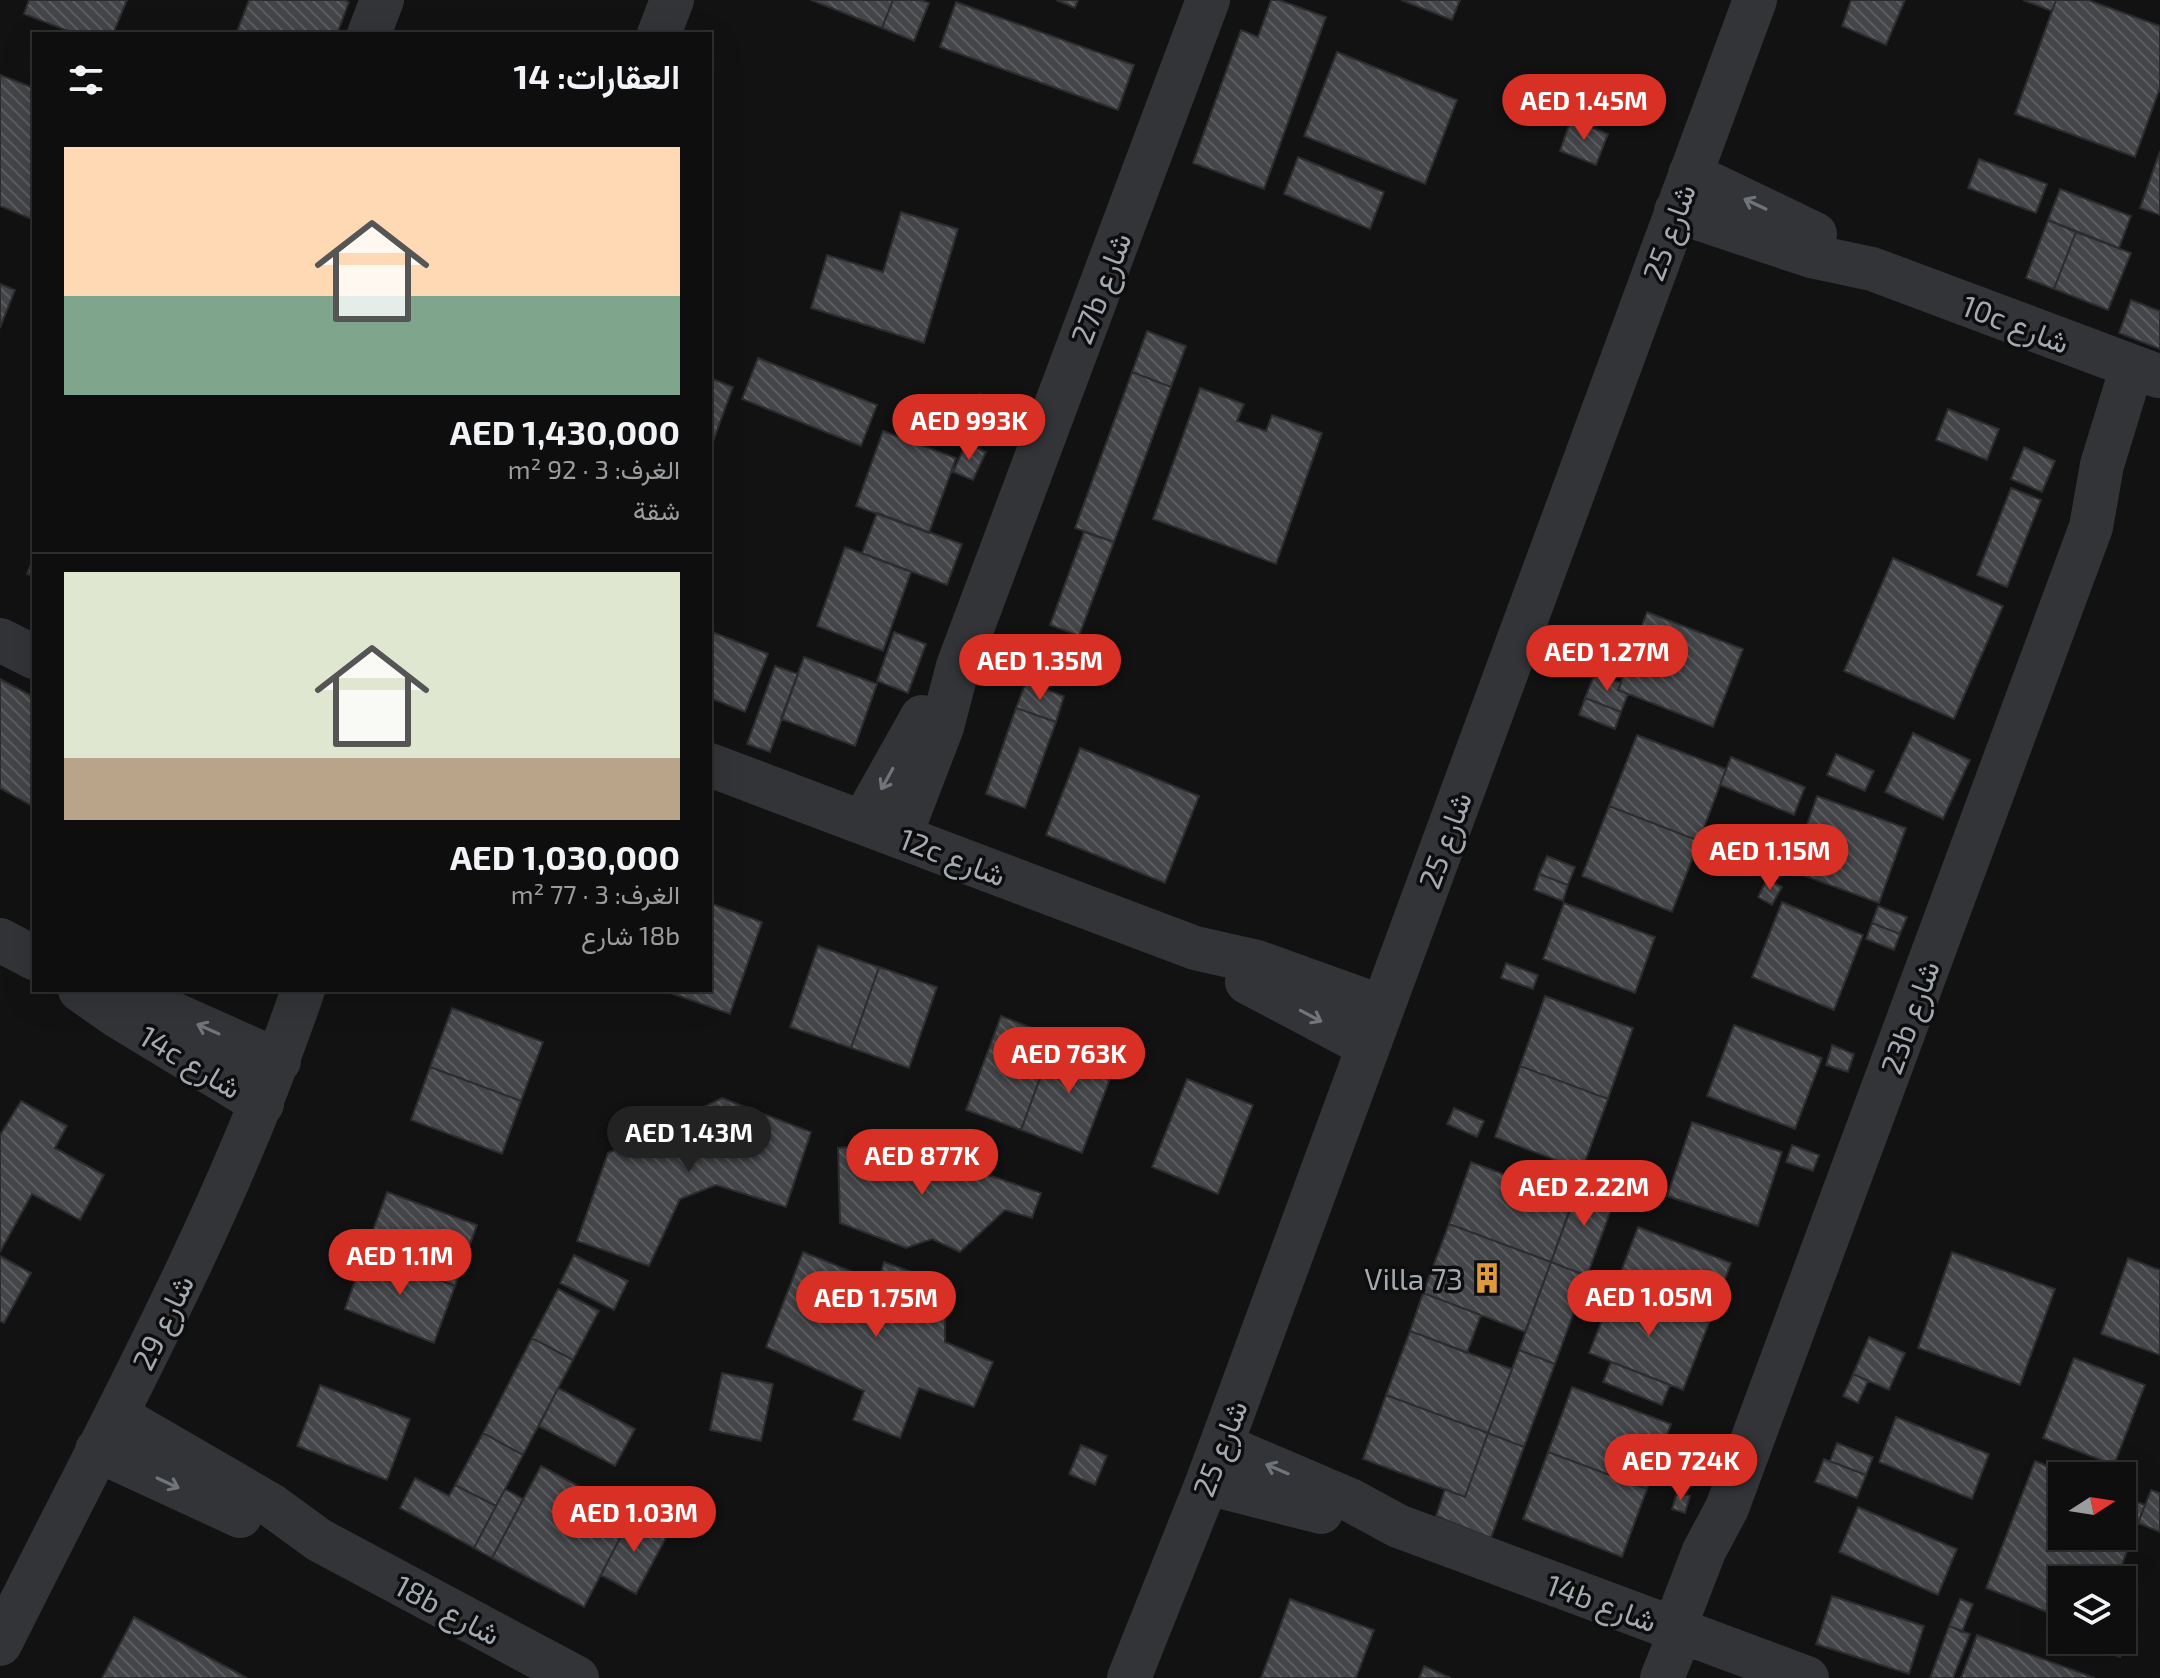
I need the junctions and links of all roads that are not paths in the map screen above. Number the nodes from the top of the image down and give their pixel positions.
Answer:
1 (382, 0) edge
2 (672, 0) edge
3 (1208, 0) edge
4 (1755, 0) edge
5 (370, 32) edge
6 (660, 32) edge
7 (1683, 192) junction
8 (2151, 378) edge
9 (0, 640) edge
10 (32, 656) edge
11 (712, 766) edge
12 (881, 829) junction
13 (0, 940) edge
14 (32, 957) edge
15 (83, 992) edge
16 (124, 992) edge
17 (302, 992) edge
18 (1375, 1026) junction
19 (279, 1061) junction
20 (262, 1104) junction
21 (106, 1433) junction
22 (1214, 1464) junction
23 (1688, 1634) junction
24 (0, 1644) edge
25 (556, 1673) edge
26 (1129, 1678) edge
27 (1662, 1678) edge
28 (1807, 1678) edge

1 - 5 street
2 - 6 street
3 - 12 street, 27b شارع
4 - 7 street, شارع 25
7 - 8 street, 10c شارع
7 - 18 street, شارع 25
8 - 23 street, 23b شارع
9 - 10 street
11 - 12 street, 12c شارع
12 - 18 street, 12c شارع
13 - 14 street
15 - 20 street, 14c شارع
19 -> 16 street, 14c شارع
17 - 19 street, شارع 29
18 - 22 street, شارع 25
19 - 20 street, شارع 29
20 - 21 street, شارع 29
21 - 24 street, شارع 29
21 - 25 street, 18b شارع
22 - 23 street, 14b شارع
22 - 26 street, شارع 25
23 - 27 street, 23b شارع
23 - 28 street, 14b شارع

